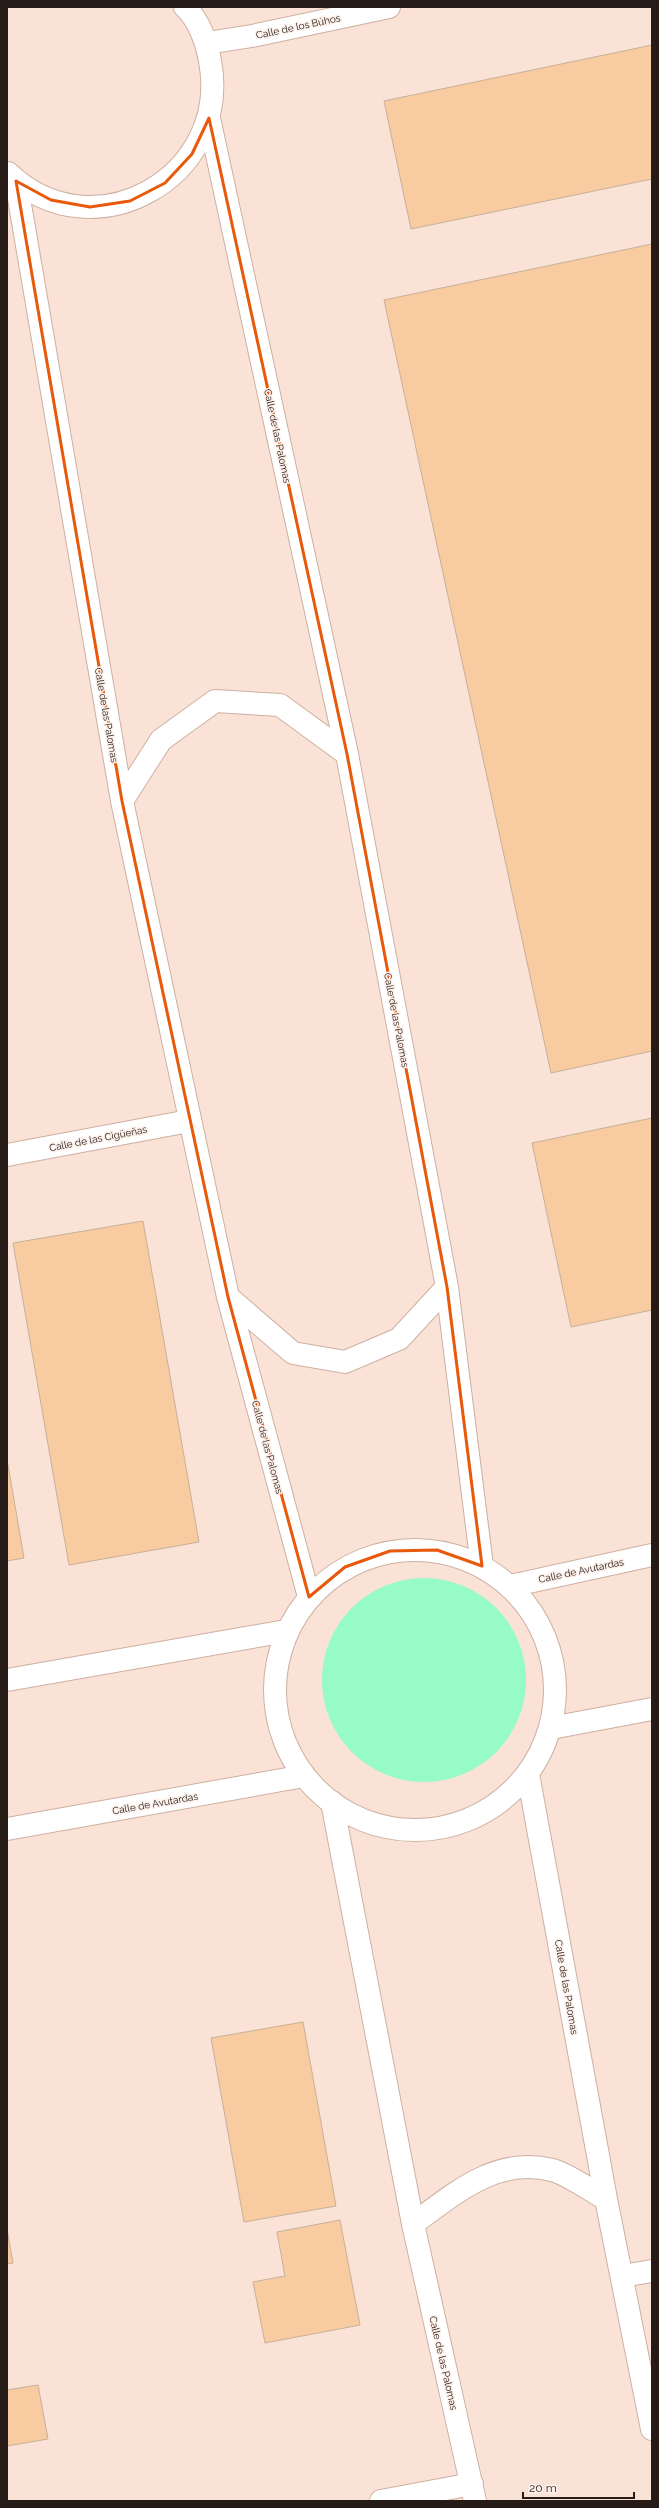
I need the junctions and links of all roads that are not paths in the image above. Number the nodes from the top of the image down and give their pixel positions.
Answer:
1 (185, 7) edge
2 (388, 7) edge
3 (207, 43) junction
4 (209, 118) junction
5 (11, 176) edge
6 (347, 754) junction
7 (122, 800) junction
8 (189, 1121) junction
9 (7, 1155) edge
10 (447, 1287) junction
11 (228, 1297) junction
12 (652, 1555) edge
13 (482, 1566) junction
14 (510, 1586) junction
15 (309, 1597) junction
16 (286, 1631) junction
17 (7, 1680) edge
18 (652, 1709) edge
19 (551, 1728) junction
20 (528, 1774) junction
21 (304, 1776) junction
22 (332, 1802) junction
23 (7, 1829) edge
24 (606, 2199) junction
25 (412, 2224) junction
26 (652, 2271) edge
27 (622, 2276) junction
28 (652, 2429) edge
29 (474, 2493) edge
30 (381, 2501) edge

1 - 3 street
2 - 3 street, Calle de los Búhos
3 - 4 street
4 - 5 street
4 - 6 street, Calle de las Palomas
5 - 7 street, Calle de las Palomas
6 - 7 street
6 - 10 street, Calle de las Palomas
7 - 8 street, Calle de las Palomas
8 - 9 street, Calle de las Cigüeñas
8 - 11 street, Calle de las Palomas
10 - 11 street
10 - 13 street, Calle de las Palomas
11 - 15 street, Calle de las Palomas
12 - 14 street, Calle de Avutardas
13 - 14 street
13 - 15 street
14 - 19 street
15 - 16 street
16 - 17 street
16 - 21 street
18 - 19 street
19 - 20 street
20 - 22 street
20 - 24 street, Calle de las Palomas
21 - 22 street
21 - 23 street, Calle de Avutardas
22 - 25 street, Calle de las Palomas
24 - 25 street
24 - 27 street, Calle de las Palomas
25 - 29 street, Calle de las Palomas
26 - 27 street
27 - 28 street, Calle de las Palomas
29 - 30 street

